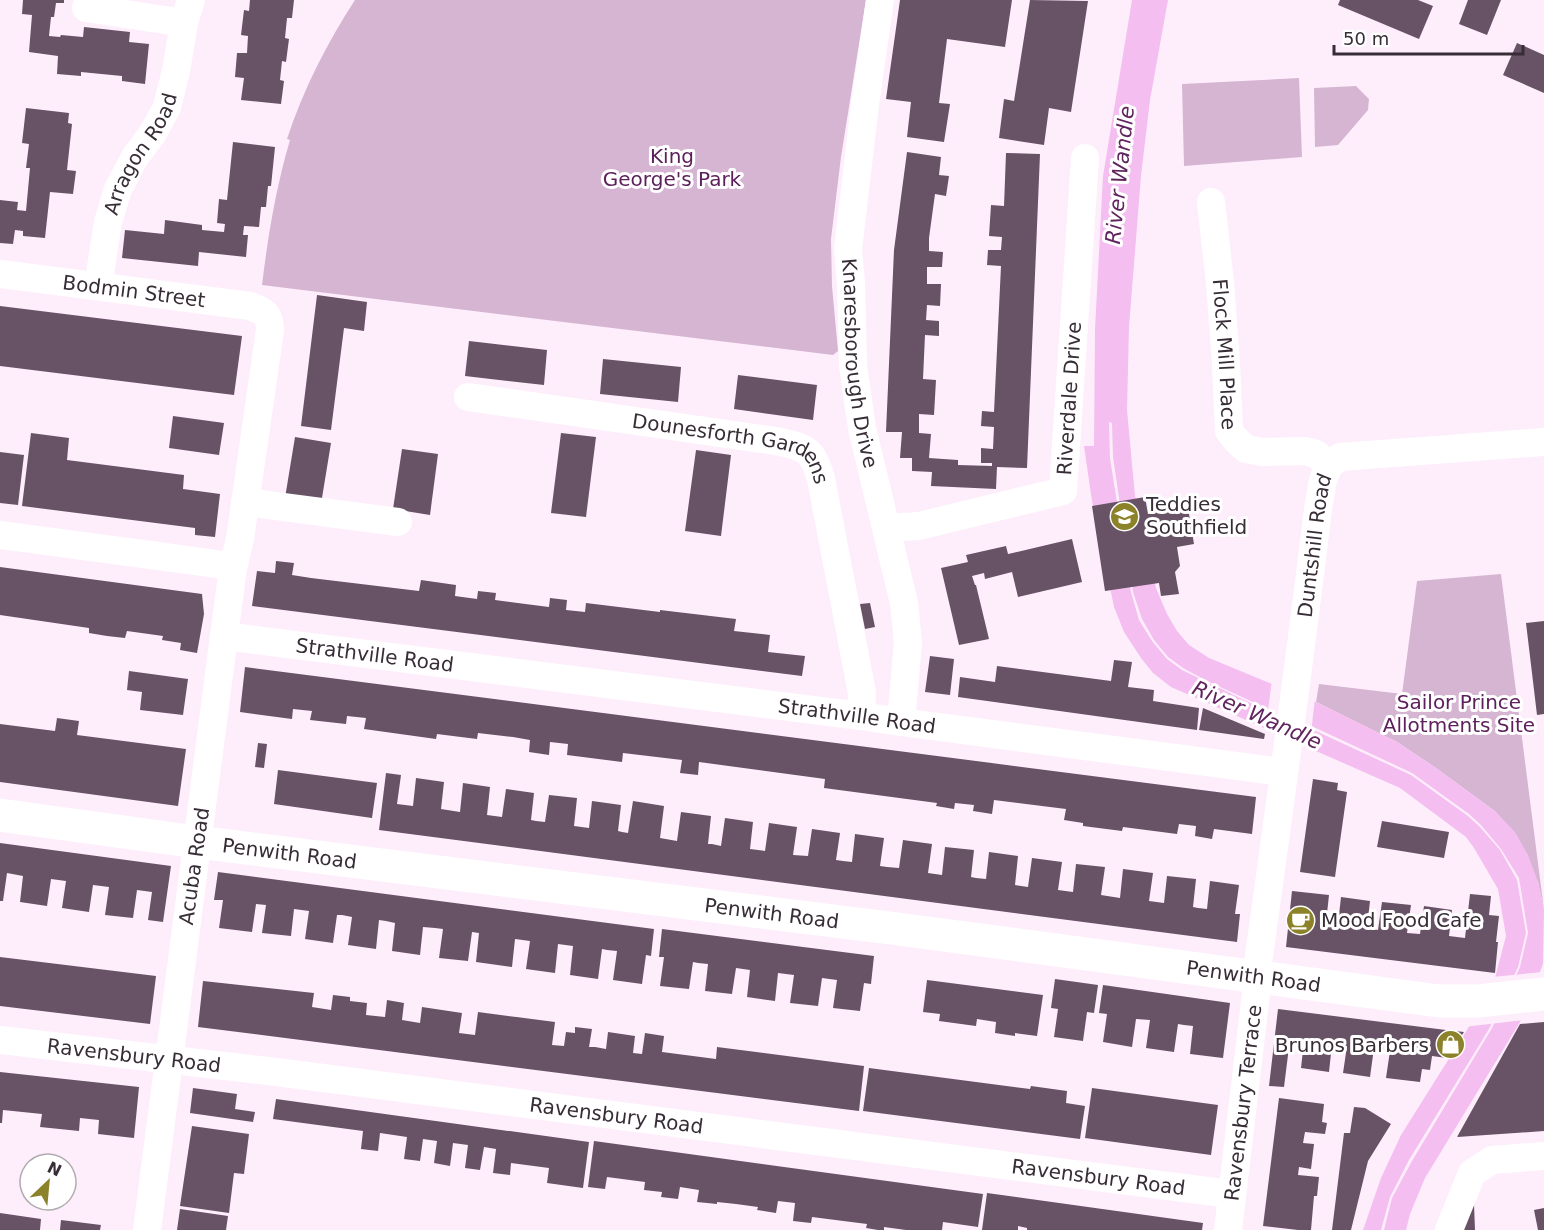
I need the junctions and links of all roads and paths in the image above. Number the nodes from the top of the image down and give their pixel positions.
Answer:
1 (880, 0) edge
2 (87, 8) dead end
3 (188, 11) edge
4 (1085, 158) dead end
5 (1211, 202) dead end
6 (0, 274) edge
7 (98, 286) junction
8 (266, 315) joint
9 (468, 397) dead end
10 (1544, 442) edge
11 (1329, 465) junction
12 (245, 502) junction
13 (398, 522) dead end
14 (886, 528) junction
15 (0, 535) edge
16 (233, 568) junction
17 (224, 636) junction
18 (861, 716) junction
19 (901, 722) junction
20 (1285, 762) junction
21 (0, 815) edge
22 (197, 842) junction
23 (1257, 978) junction
24 (1540, 995) edge
25 (0, 1040) edge
26 (169, 1059) junction
27 (1544, 1156) edge
28 (1232, 1194) junction
29 (147, 1230) edge
30 (1228, 1230) edge
31 (1449, 1230) edge

1 - 14 street, Knaresborough Drive
2 - 3 street, Arragon Road
3 - 7 street, Arragon Road
4 - 14 street, Riverdale Drive
5 - 11 street, Flock Mill Place
6 - 7 street, Bodmin Street
7 - 8 street, Bodmin Street
8 - 12 street, Acuba Road
9 - 18 street, Dounesforth Gardens
10 - 11 street, Duntshill Road
11 - 20 street, Duntshill Road
12 - 13 street
12 - 16 street, Acuba Road
14 - 19 street, Knaresborough Drive
15 - 16 street
16 - 17 street, Acuba Road
17 - 18 street, Strathville Road
17 - 22 street, Acuba Road
18 - 19 street, Strathville Road
19 - 20 street, Strathville Road
20 - 23 street
21 - 22 street, Penwith Road
22 - 23 street, Penwith Road
22 - 26 street, Acuba Road
23 - 24 street, Penwith Road
23 - 28 street, Ravensbury Terrace
25 - 26 street, Ravensbury Road
26 - 28 street, Ravensbury Road
26 - 29 street, Acuba Road
27 - 31 street
28 - 30 street, Ravensbury Terrace

